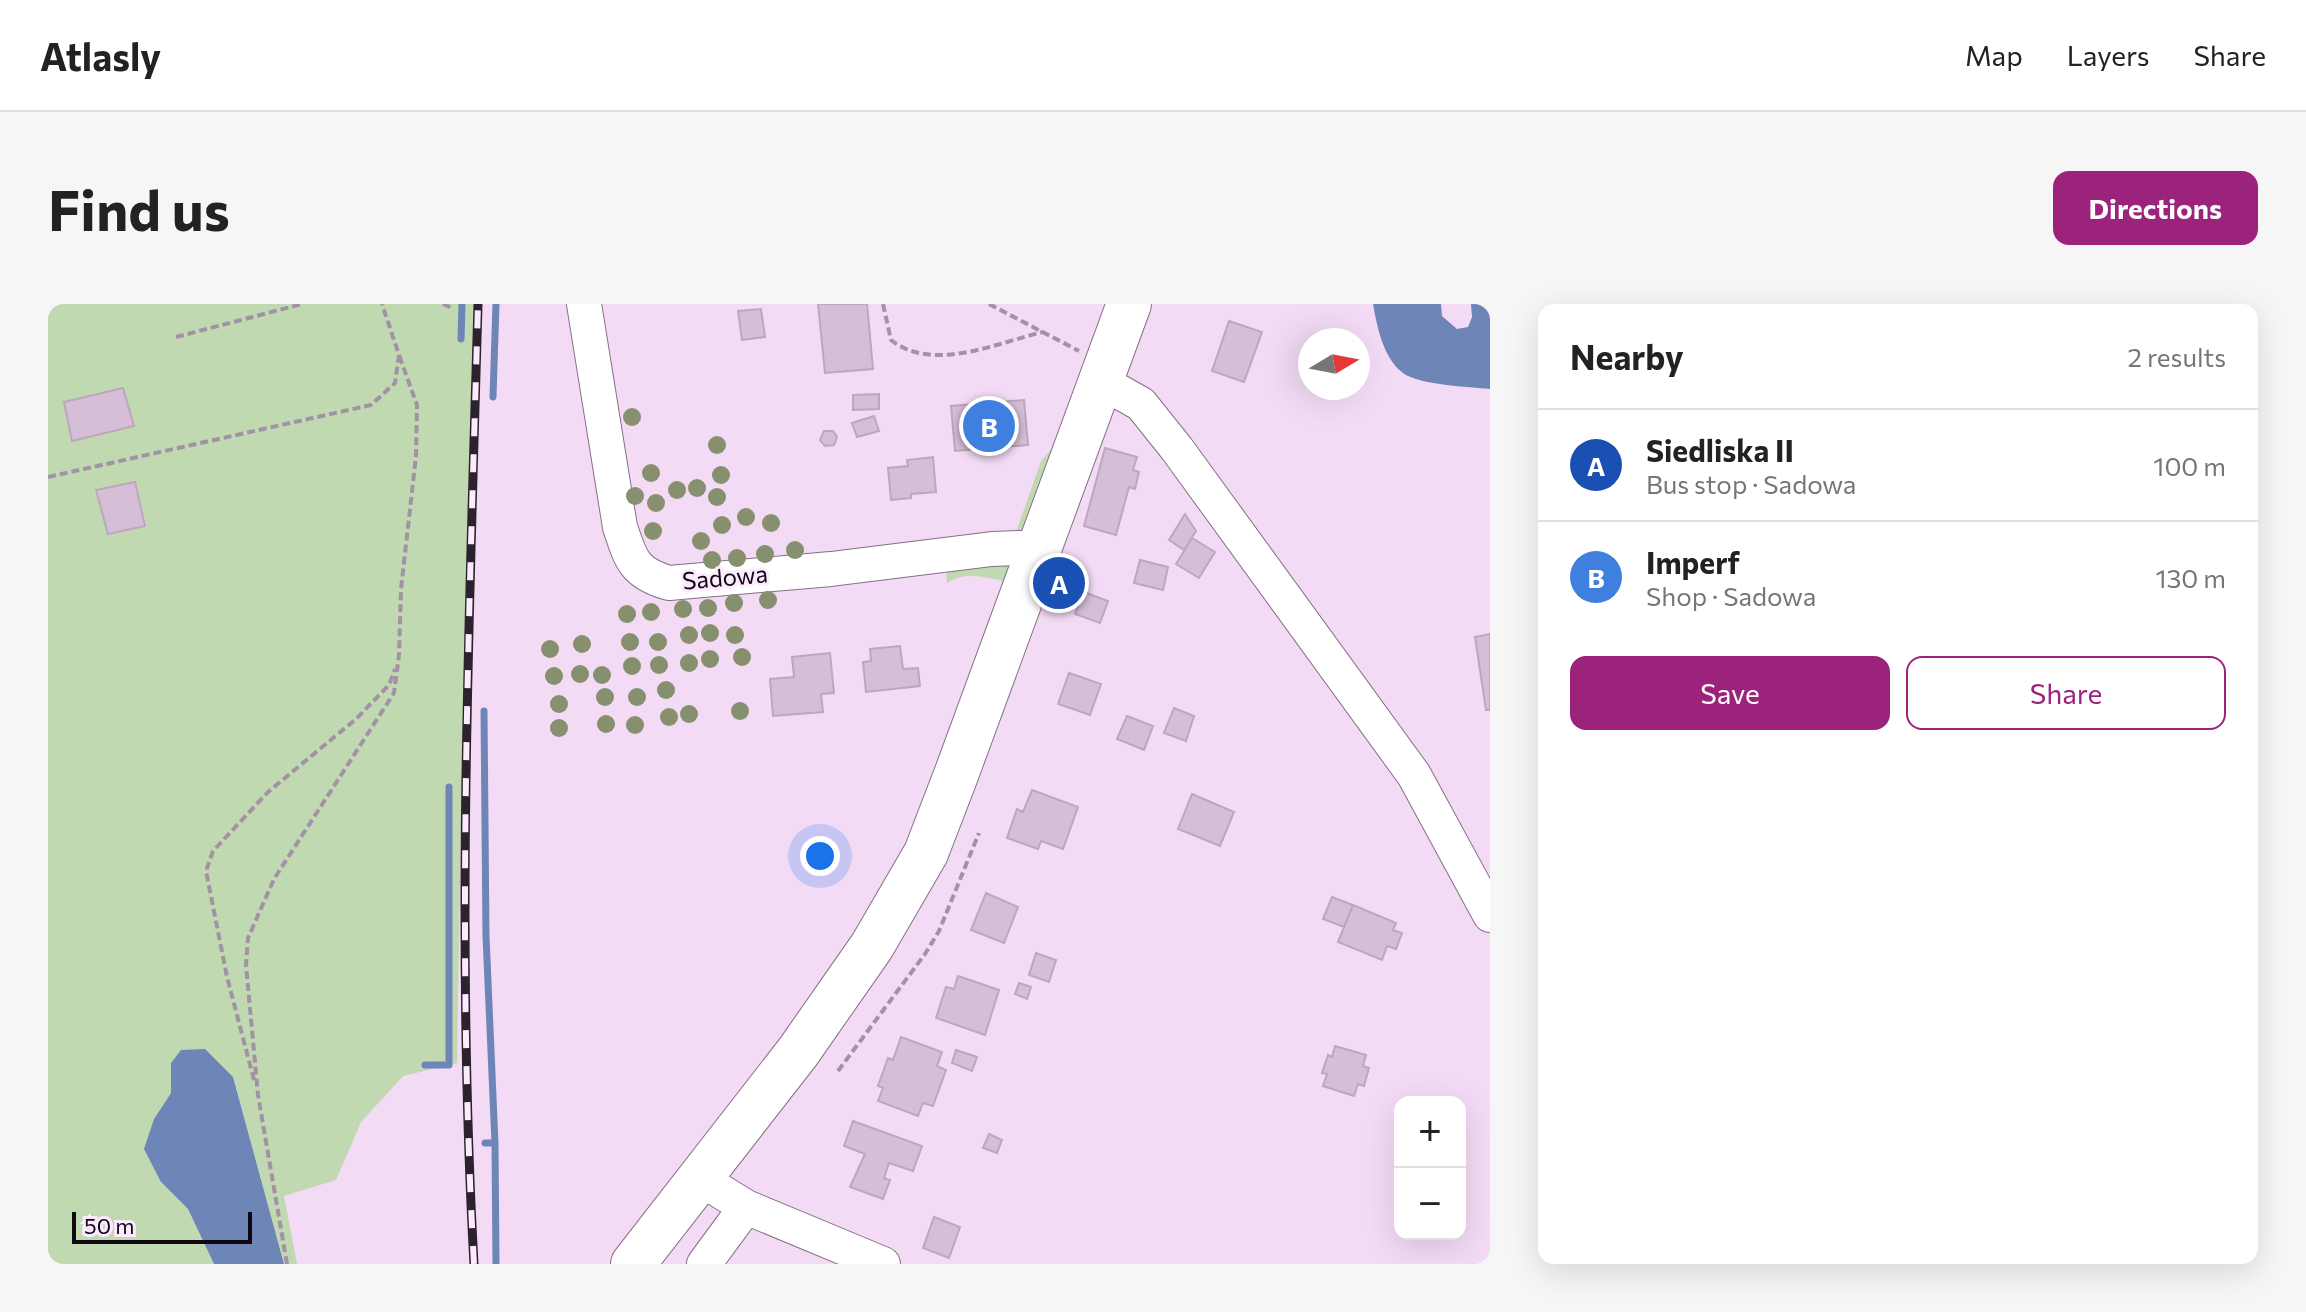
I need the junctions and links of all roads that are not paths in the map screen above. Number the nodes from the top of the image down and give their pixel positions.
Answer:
1 (584, 304) edge
2 (1129, 304) edge
3 (1100, 381) junction
4 (1034, 560) junction
5 (1490, 915) edge
6 (699, 1178) junction
7 (746, 1207) junction
8 (809, 1249) edge
9 (633, 1264) edge
10 (704, 1264) edge
11 (883, 1264) edge

1 - 4 street, Sadowa
2 - 3 main road
3 - 4 main road
3 - 5 street
4 - 6 main road
6 - 7 street
6 - 9 main road
7 - 8 street
7 - 10 street
8 - 11 street

